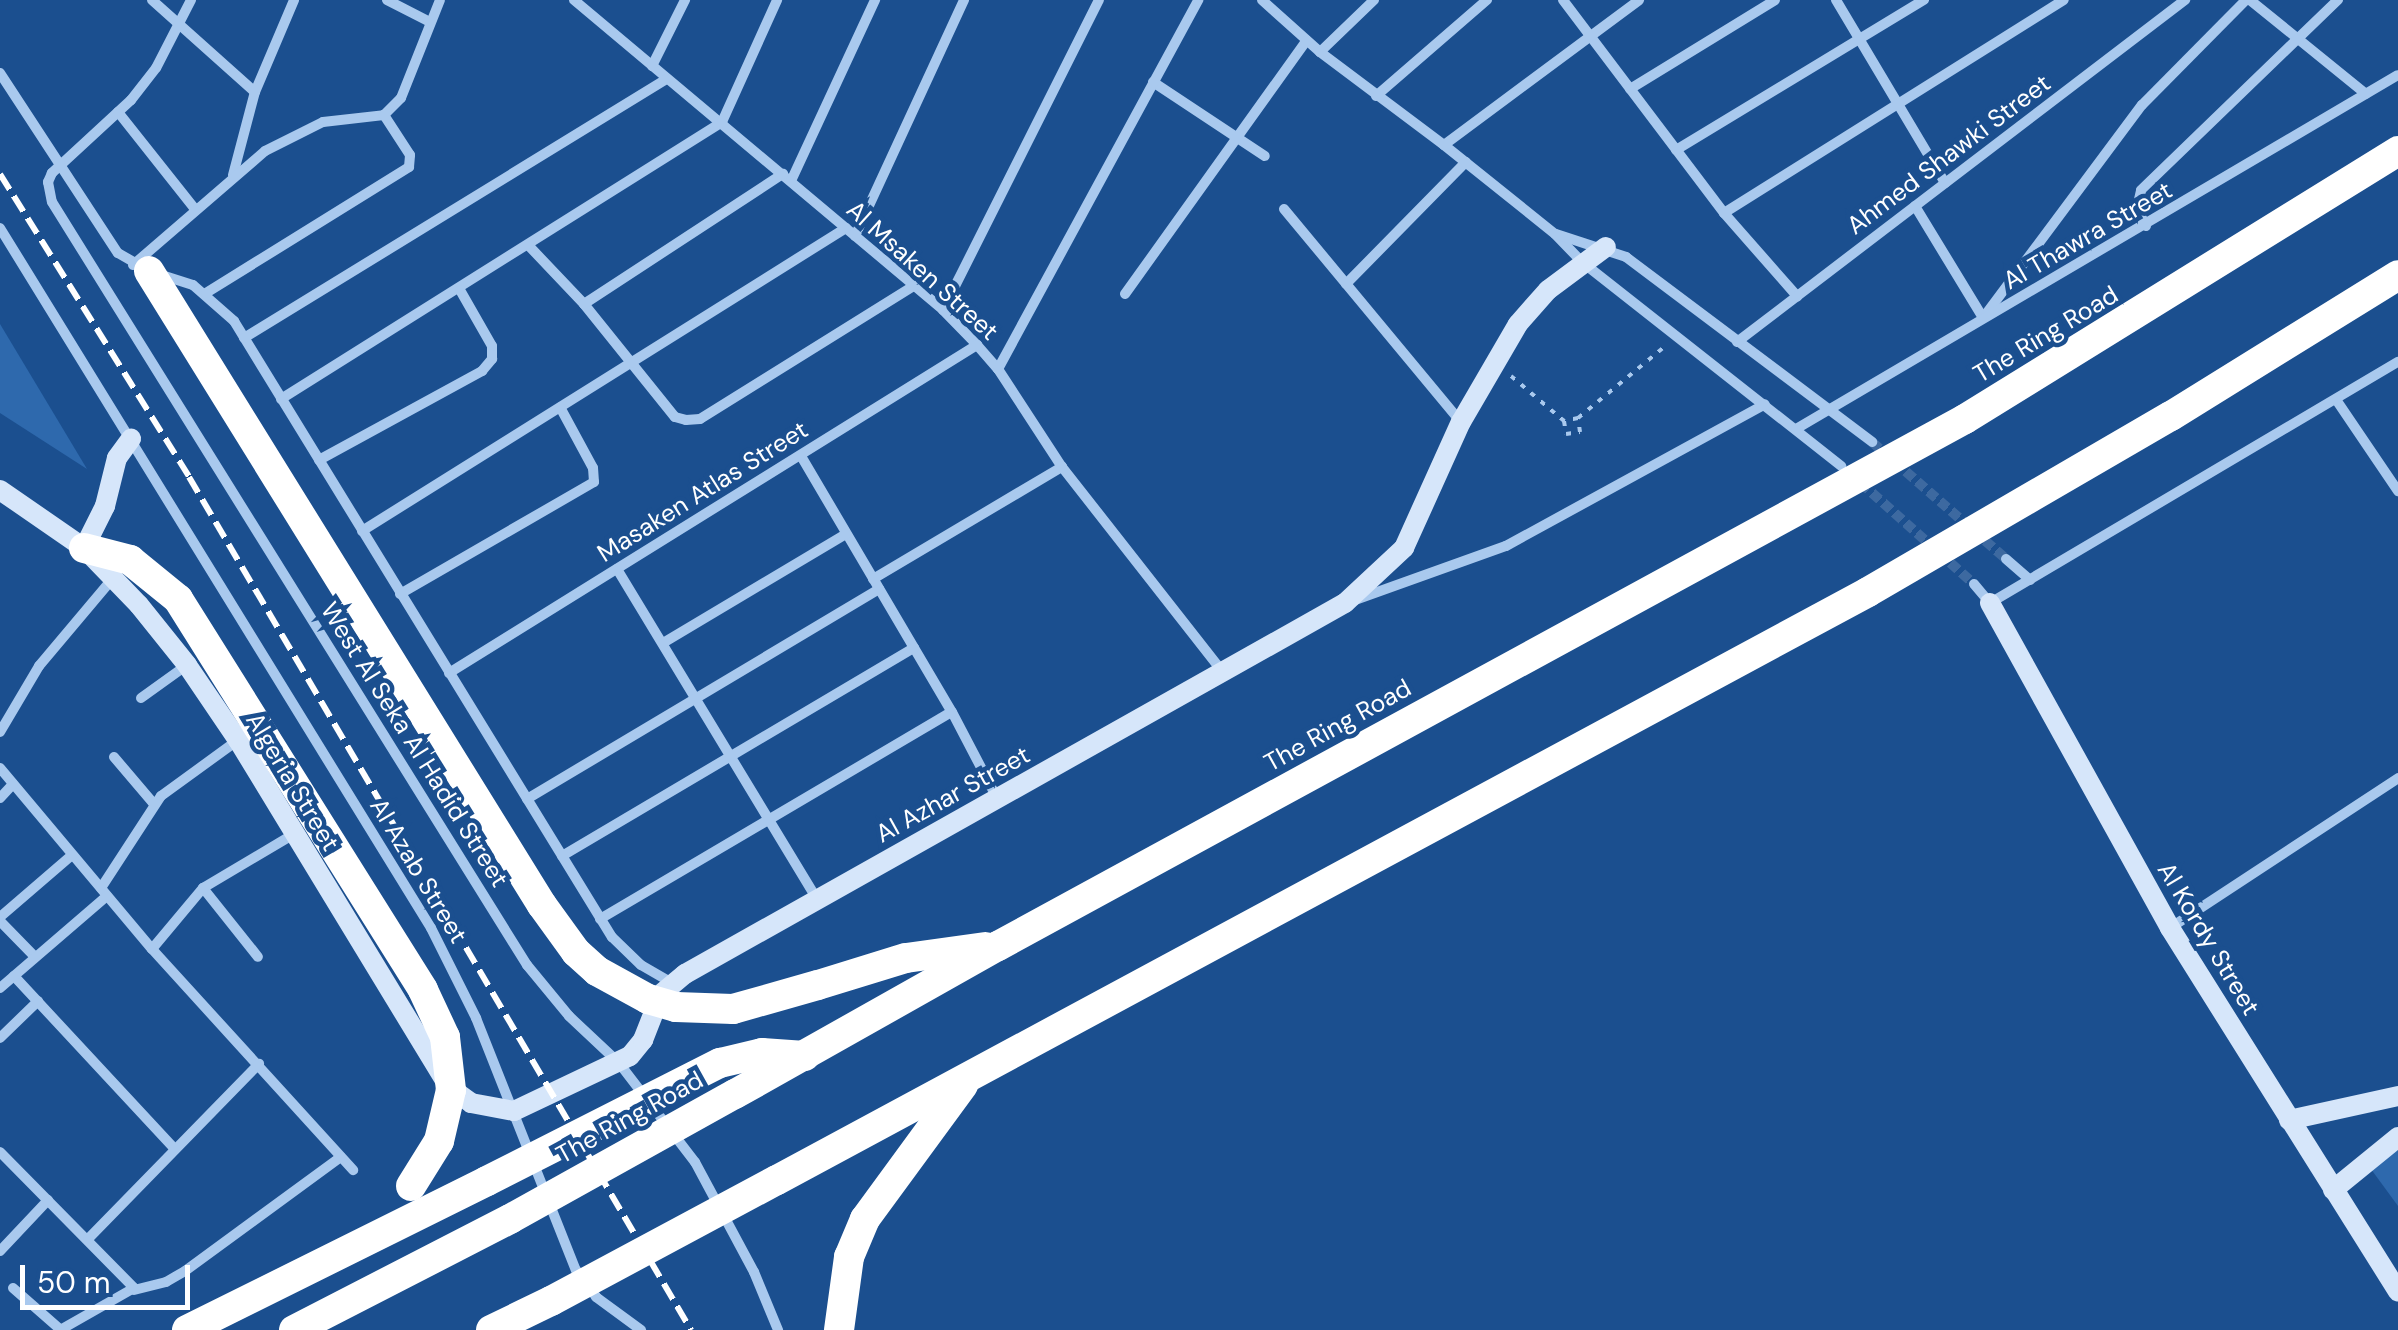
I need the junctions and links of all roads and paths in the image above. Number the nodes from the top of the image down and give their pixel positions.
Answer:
1 (152, 0) edge
2 (192, 0) edge
3 (294, 0) edge
4 (387, 0) edge
5 (440, 0) edge
6 (574, 0) edge
7 (684, 0) edge
8 (777, 0) edge
9 (874, 0) edge
10 (964, 0) edge
11 (1100, 0) edge
12 (1198, 0) edge
13 (1262, 0) edge
14 (1374, 0) edge
15 (1487, 0) edge
16 (1563, 0) edge
17 (1639, 0) edge
18 (1774, 0) edge
19 (1836, 0) edge
20 (1924, 0) edge
21 (2064, 0) edge
22 (2184, 0) edge
23 (2248, 0) edge
24 (2338, 0) edge
25 (430, 22) junction
26 (180, 26) junction
27 (1589, 34) junction
28 (1859, 39) junction
29 (1307, 40) junction
30 (2299, 42) junction
31 (1320, 52) junction
32 (652, 66) junction
33 (0, 73) edge
34 (2398, 76) edge
35 (667, 79) junction
36 (1153, 82) junction
37 (1630, 89) junction
38 (255, 92) junction
39 (2366, 94) junction
40 (1376, 96) junction
41 (1898, 104) junction
42 (118, 112) junction
43 (384, 116) junction
44 (722, 122) junction
45 (1236, 138) junction
46 (1444, 144) junction
47 (1676, 150) junction
48 (2398, 151) edge
49 (1265, 156) dead end
50 (1466, 162) junction
51 (59, 166) junction
52 (233, 176) junction
53 (787, 178) junction
54 (1945, 183) junction
55 (1914, 206) junction
56 (195, 209) junction
57 (1284, 209) dead end
58 (1724, 213) junction
59 (2146, 226) junction
60 (0, 228) edge
61 (850, 232) junction
62 (1555, 234) junction
63 (529, 246) junction
64 (1606, 246) junction
65 (1582, 262) junction
66 (141, 268) junction
67 (2398, 275) edge
68 (1346, 284) junction
69 (914, 286) junction
70 (460, 290) junction
71 (206, 293) junction
72 (1126, 294) dead end
73 (1798, 296) junction
74 (584, 304) junction
75 (942, 310) junction
76 (1983, 318) junction
77 (1679, 335) junction
78 (244, 338) junction
79 (1737, 342) junction
80 (977, 345) junction
81 (1494, 362) junction
82 (2398, 362) edge
83 (632, 363) junction
84 (998, 369) junction
85 (281, 399) junction
86 (2336, 401) junction
87 (1765, 404) junction
88 (560, 406) junction
89 (1827, 408) junction
90 (1578, 418) junction
91 (1564, 421) junction
92 (1461, 422) junction
93 (1796, 429) junction
94 (131, 439) junction
95 (1872, 442) tunnel mouth
96 (800, 456) junction
97 (319, 460) junction
98 (1841, 466) dead end
99 (1062, 467) junction
100 (0, 490) edge
101 (2398, 491) edge
102 (362, 530) junction
103 (846, 534) junction
104 (84, 548) junction
105 (2006, 559) tunnel mouth
106 (617, 569) junction
107 (114, 577) junction
108 (2030, 580) junction
109 (876, 584) junction
110 (1974, 584) tunnel mouth
111 (400, 594) junction
112 (1344, 603) junction
113 (1990, 603) junction
114 (663, 643) junction
115 (914, 648) junction
116 (186, 664) junction
117 (1223, 672) junction
118 (449, 673) junction
119 (140, 698) dead end
120 (696, 698) junction
121 (952, 712) junction
122 (0, 732) edge
123 (238, 740) junction
124 (732, 755) junction
125 (114, 757) dead end
126 (0, 768) edge
127 (2398, 778) edge
128 (13, 784) junction
129 (0, 798) edge
130 (527, 799) junction
131 (997, 799) junction
132 (154, 804) junction
133 (770, 818) junction
134 (295, 834) junction
135 (72, 855) junction
136 (562, 856) junction
137 (203, 888) junction
138 (104, 892) junction
139 (817, 900) junction
140 (600, 918) junction
141 (0, 919) edge
142 (2170, 928) junction
143 (998, 946) junction
144 (152, 949) junction
145 (258, 957) dead end
146 (35, 958) junction
147 (14, 976) junction
148 (672, 983) junction
149 (0, 988) edge
150 (38, 1001) junction
151 (0, 1038) edge
152 (805, 1056) junction
153 (619, 1063) junction
154 (259, 1064) junction
155 (970, 1077) junction
156 (2398, 1096) edge
157 (514, 1111) junction
158 (2289, 1120) junction
159 (2398, 1136) edge
160 (174, 1148) junction
161 (0, 1152) edge
162 (341, 1157) junction
163 (353, 1170) dead end
164 (2333, 1190) junction
165 (48, 1200) junction
166 (88, 1240) junction
167 (354, 1248) junction
168 (0, 1251) edge
169 (13, 1288) dead end
170 (134, 1290) junction
171 (2398, 1290) edge
172 (61, 1330) edge
173 (187, 1330) edge
174 (294, 1330) edge
175 (491, 1330) edge
176 (640, 1330) edge
177 (778, 1330) edge
178 (839, 1330) edge

1 - 26 street
2 - 26 street
3 - 38 street
4 - 25 street
5 - 25 street
6 - 32 street, Al Msaken Street
7 - 32 street
8 - 44 street
9 - 53 street
10 - 61 street
11 - 75 street
12 - 36 street
13 - 29 street
14 - 31 street
15 - 40 street
16 - 27 street
17 - 27 street
18 - 37 street
19 - 28 street
20 - 28 street
21 - 41 street
22 - 54 street, Ahmed Shawki Street
23 - 30 street
23 - 76 street
24 - 30 street
25 - 43 street
26 - 38 street
26 - 42 street
27 - 37 street
27 - 46 street
28 - 41 street
28 - 47 street
29 - 31 street
29 - 45 street
30 - 39 street
30 - 59 street
31 - 40 street
32 - 35 street, Al Msaken Street
33 - 51 street
34 - 39 street, Al Thawra Street
35 - 44 street, Al Msaken Street
35 - 78 street
36 - 45 street
36 - 84 street
37 - 47 street
38 - 52 street
39 - 59 street, Al Thawra Street
40 - 46 street
41 - 54 street
41 - 58 street
42 - 51 street
42 - 56 street
43 - 52 street
43 - 71 street
44 - 53 street, Al Msaken Street
44 - 63 street
45 - 49 street
45 - 72 street
46 - 50 street
47 - 58 street
48 - 143 highway, The Ring Road
50 - 62 street
50 - 68 street
51 - 66 street
51 - 153 street, West Al Seka Al Hadid Street
52 - 56 street
53 - 61 street, Al Msaken Street
53 - 74 street
54 - 55 street, Ahmed Shawki Street
55 - 73 street, Ahmed Shawki Street
55 - 76 street
56 - 66 street
57 - 68 street
58 - 73 street
59 - 76 street, Al Thawra Street
60 - 94 street, Al Azab Street
61 - 69 street, Al Msaken Street
61 - 83 street
62 - 64 street
62 - 65 street
63 - 70 street
63 - 74 street
64 - 65 street, Al Azhar Street
64 - 79 street
65 - 77 street
65 - 81 street, Al Azhar Street
66 - 71 street
66 - 143 highway, bridge
67 - 155 highway
68 - 92 street
69 - 75 street, Al Msaken Street
69 - 83 street
70 - 85 street
70 - 97 street
71 - 78 street
73 - 79 street, Ahmed Shawki Street
74 - 83 street
75 - 80 street, Al Msaken Street
76 - 89 street, Al Thawra Street
77 - 87 street
77 - 90 path
78 - 85 street
79 - 89 street
80 - 84 street, Al Msaken Street
80 - 96 street, Masaken Atlas Street
81 - 91 path
81 - 92 street, Al Azhar Street
82 - 86 street
83 - 88 street
84 - 99 street, Al Msaken Street
85 - 97 street
86 - 101 street
86 - 108 street
87 - 93 street
87 - 112 street, Al Azhar Street
88 - 102 street
88 - 111 street
89 - 93 street, Al Thawra Street
89 - 95 street
90 - 91 path
90 - 91 path
92 - 112 street, Al Azhar Street
93 - 98 street
94 - 104 street
94 - 157 street, Al Azab Street
96 - 103 street
96 - 106 street, Masaken Atlas Street
97 - 102 street
99 - 109 street
99 - 117 street, Al Msaken Street
100 - 104 street, Algeria Street
102 - 111 street
103 - 109 street
103 - 114 street
104 - 107 street, Algeria Street
104 - 167 highway, bridge
105 - 108 street
106 - 114 street
106 - 118 street, Masaken Atlas Street
107 - 116 street, Algeria Street
107 - 122 street
108 - 113 street
109 - 115 street
109 - 120 street
110 - 113 street
111 - 118 street
112 - 117 street, Al Azhar Street
113 - 142 street, Al Kordy Street
114 - 120 street
115 - 121 street
115 - 124 street
116 - 119 street
116 - 123 street, Algeria Street
117 - 131 street, Al Azhar Street
118 - 130 street
120 - 124 street
120 - 130 street
121 - 131 street
121 - 133 street
123 - 132 street
123 - 134 street, Algeria Street
124 - 133 street
124 - 136 street
125 - 132 street
126 - 128 street
127 - 142 street
128 - 129 street
128 - 135 street
130 - 136 street
131 - 139 street, Al Azhar Street
132 - 138 street
133 - 139 street
133 - 140 street
134 - 137 street
134 - 157 street, Algeria Street
135 - 138 street
135 - 141 street
136 - 140 street
137 - 144 street
137 - 145 street
138 - 144 street
138 - 146 street
139 - 148 street, Al Azhar Street
140 - 148 street
141 - 146 street
142 - 158 street, Al Kordy Street
143 - 152 highway, The Ring Road
144 - 154 street
146 - 147 street
147 - 149 street
147 - 150 street
148 - 153 street
150 - 151 street
150 - 160 street
152 - 167 highway, bridge
152 - 174 highway, The Ring Road, bridge
153 - 157 street
153 - 177 street, West Al Seka Al Hadid Street
154 - 160 street
154 - 162 street
155 - 175 highway, bridge
155 - 178 highway
156 - 158 street
157 - 176 street, Al Azab Street
158 - 164 street, Al Kordy Street
159 - 164 street
160 - 166 street
161 - 165 street
162 - 163 street
162 - 170 street
164 - 171 street, Al Kordy Street
165 - 166 street
165 - 168 street
166 - 170 street
167 - 173 highway
169 - 172 street
170 - 172 street

